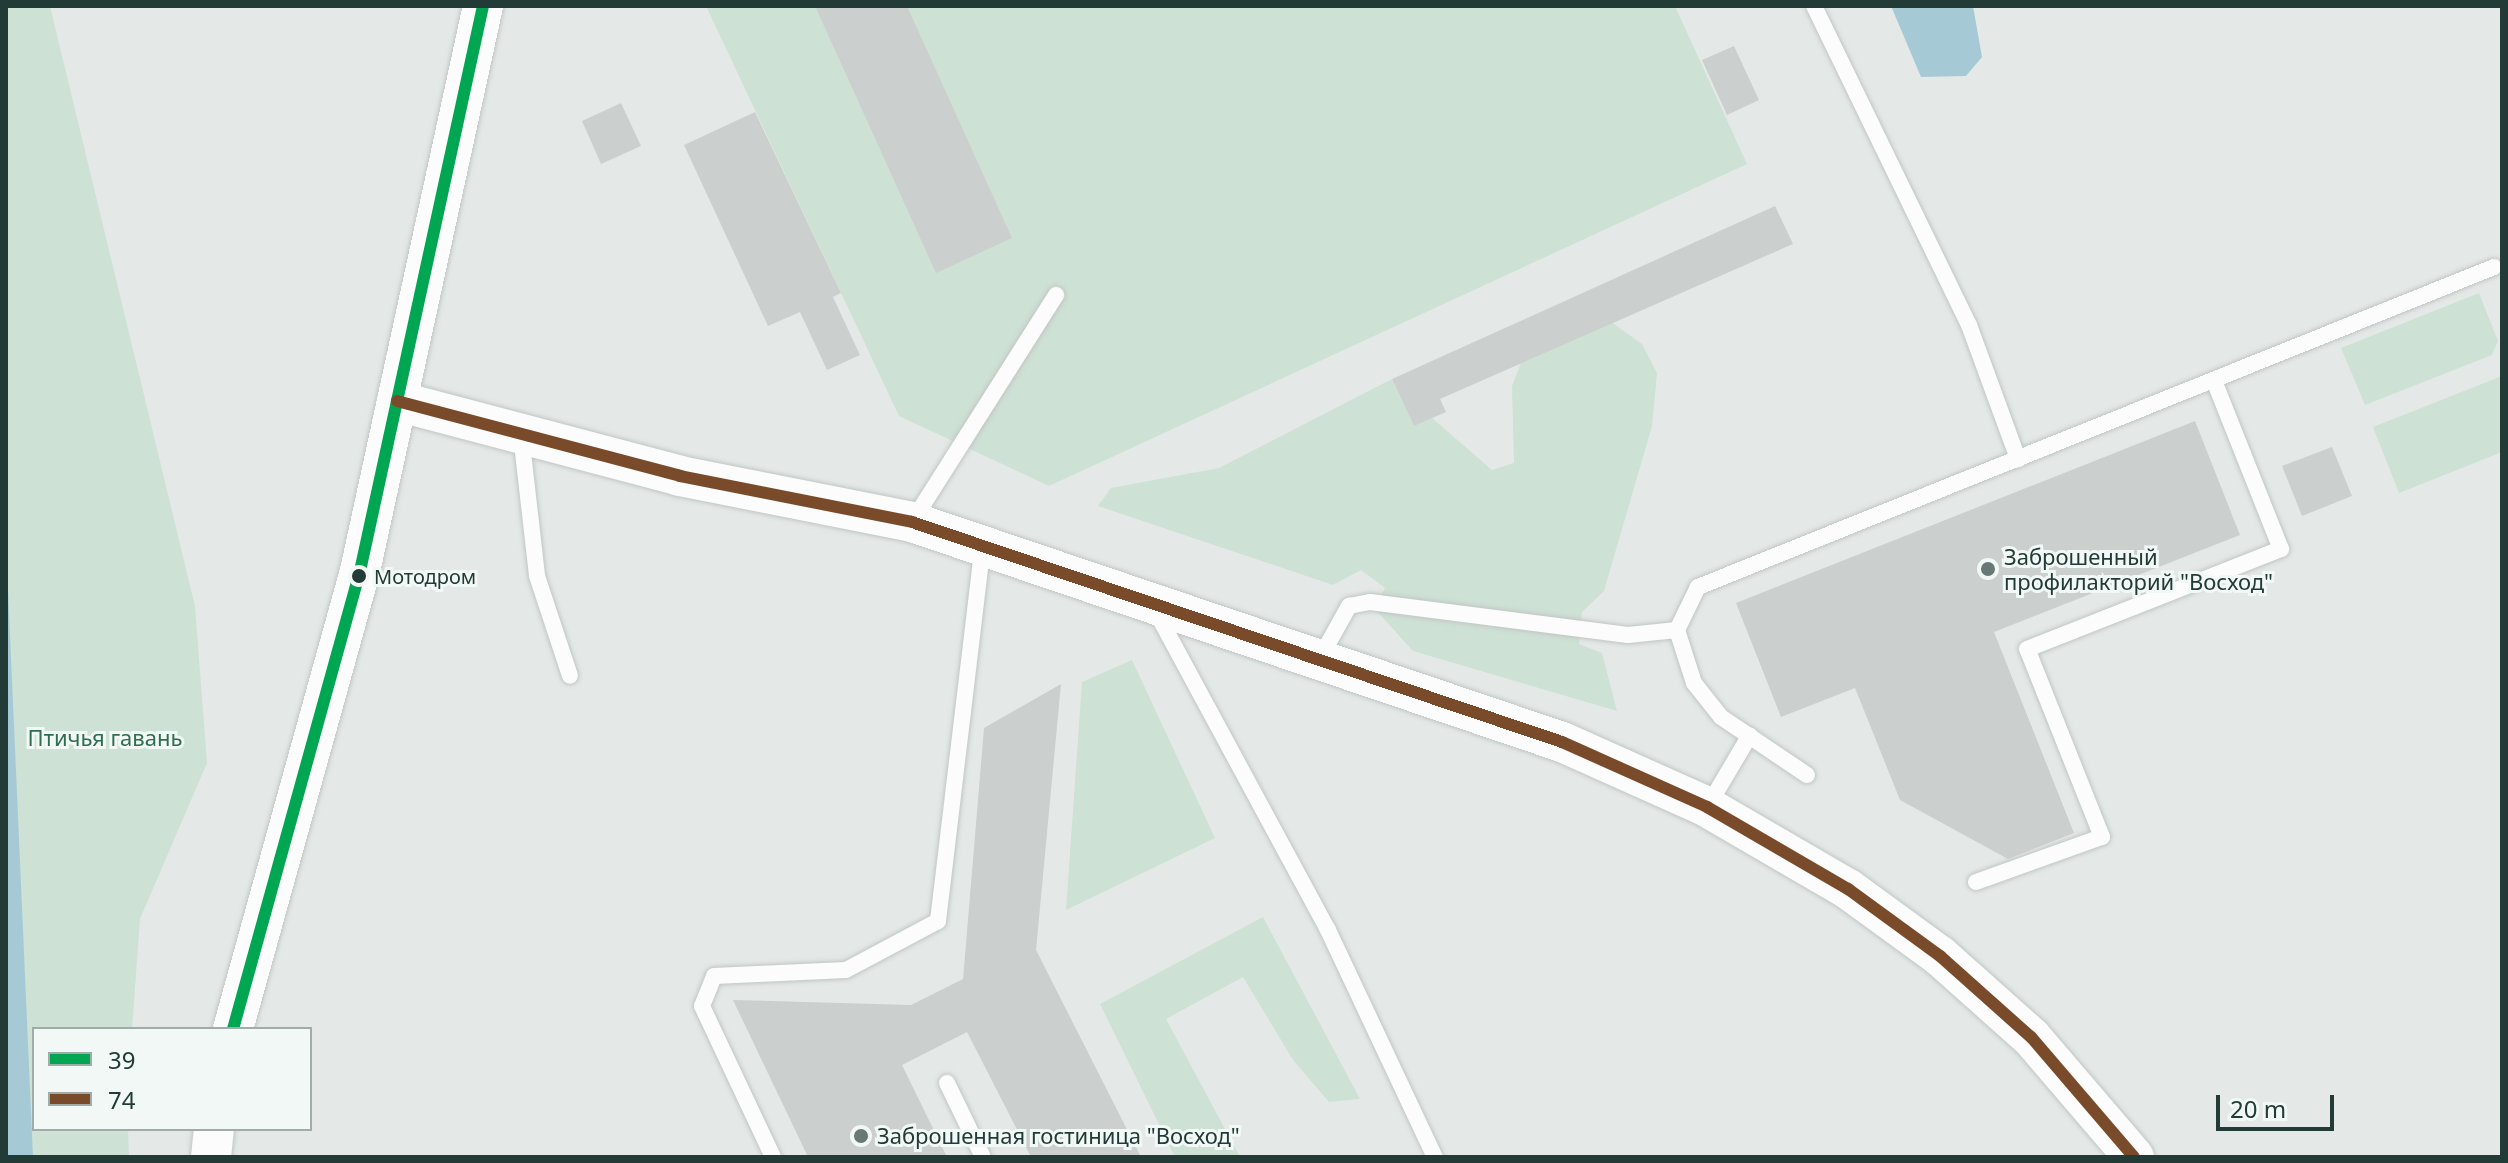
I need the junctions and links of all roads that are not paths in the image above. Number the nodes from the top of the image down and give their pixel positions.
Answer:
1 (483, 6) edge
2 (1814, 6) edge
3 (2494, 267) dead end
4 (1056, 295) dead end
5 (2214, 381) junction
6 (397, 401) junction
7 (521, 429) junction
8 (2018, 459) junction
9 (912, 522) junction
10 (983, 543) junction
11 (1150, 601) junction
12 (1677, 630) junction
13 (1329, 671) junction
14 (570, 676) dead end
15 (1750, 735) junction
16 (1807, 775) dead end
17 (1707, 807) junction
18 (1976, 882) dead end
19 (234, 1027) edge
20 (947, 1083) dead end
21 (214, 1131) edge
22 (211, 1157) edge
23 (773, 1157) edge
24 (983, 1157) edge
25 (1435, 1157) edge
26 (2134, 1157) edge

1 - 6 street
2 - 8 lane
3 - 5 lane
4 - 9 lane
5 - 8 lane
5 - 18 lane
6 - 7 street
6 - 19 street
7 - 9 street
7 - 14 lane
8 - 12 lane
9 - 10 street
10 - 11 street
10 - 23 lane
11 - 13 street
11 - 25 lane
12 - 13 lane
12 - 15 lane
13 - 17 street
15 - 16 lane
15 - 17 lane
17 - 26 street
20 - 24 lane
21 - 22 street

